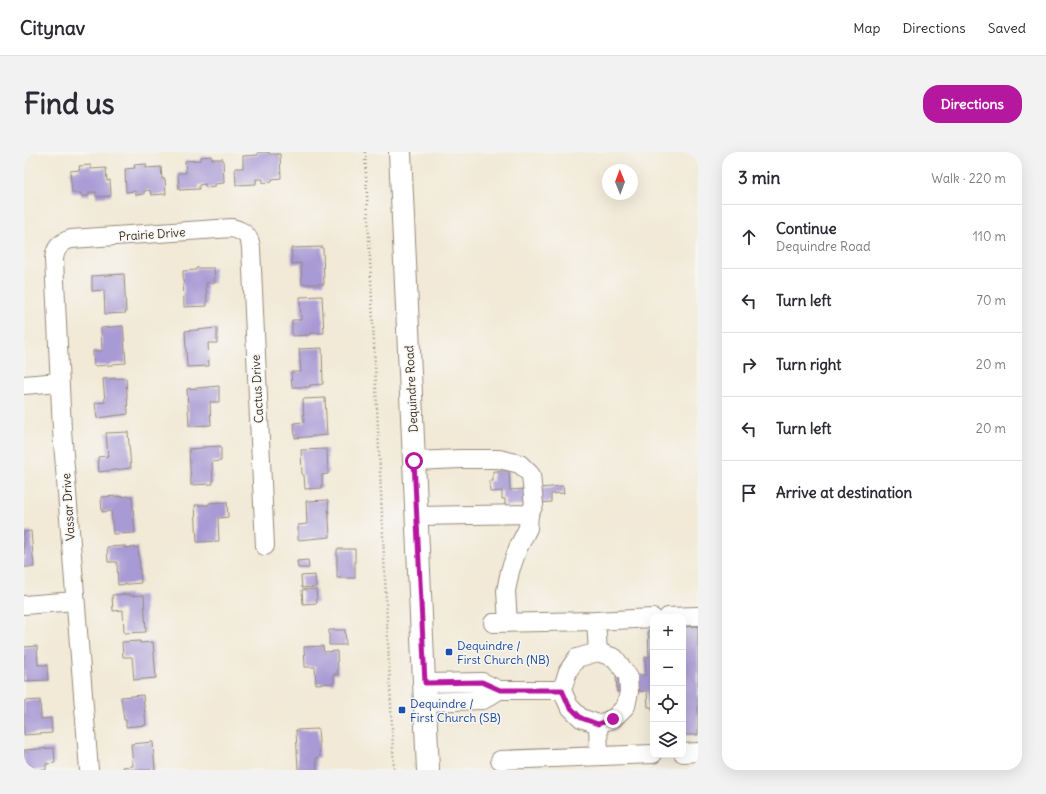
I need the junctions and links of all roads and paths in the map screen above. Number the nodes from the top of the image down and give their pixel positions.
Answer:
1 (365, 152) edge
2 (400, 152) edge
3 (246, 234) joint
4 (59, 246) joint
5 (59, 382) junction
6 (24, 385) edge
7 (414, 461) junction
8 (529, 514) junction
9 (416, 516) junction
10 (264, 546) dead end
11 (75, 600) junction
12 (24, 605) edge
13 (686, 616) edge
14 (698, 616) edge
15 (650, 618) edge
16 (596, 620) junction
17 (598, 652) junction
18 (562, 690) junction
19 (425, 693) junction
20 (598, 724) junction
21 (698, 752) edge
22 (686, 753) edge
23 (650, 754) edge
24 (600, 756) junction
25 (500, 760) dead end
26 (89, 770) edge
27 (394, 770) edge
28 (428, 770) edge

1 - 27 path
2 - 7 main road, Dequindre Road
3 - 4 street, Prairie Drive
3 - 10 street, Cactus Drive
4 - 5 street, Vassar Drive
5 - 6 street
5 - 11 street, Vassar Drive
7 - 8 street
7 - 9 main road, Dequindre Road
8 - 9 street
8 - 16 street
9 - 19 main road, Dequindre Road
11 - 12 street
11 - 26 street, Vassar Drive
13 - 14 street
15 - 16 street
16 - 17 street
17 - 18 street
17 - 20 street
18 - 19 street
18 - 20 street
19 - 28 main road, Dequindre Road
20 - 24 street
21 - 22 street
23 - 24 street
24 - 25 street

